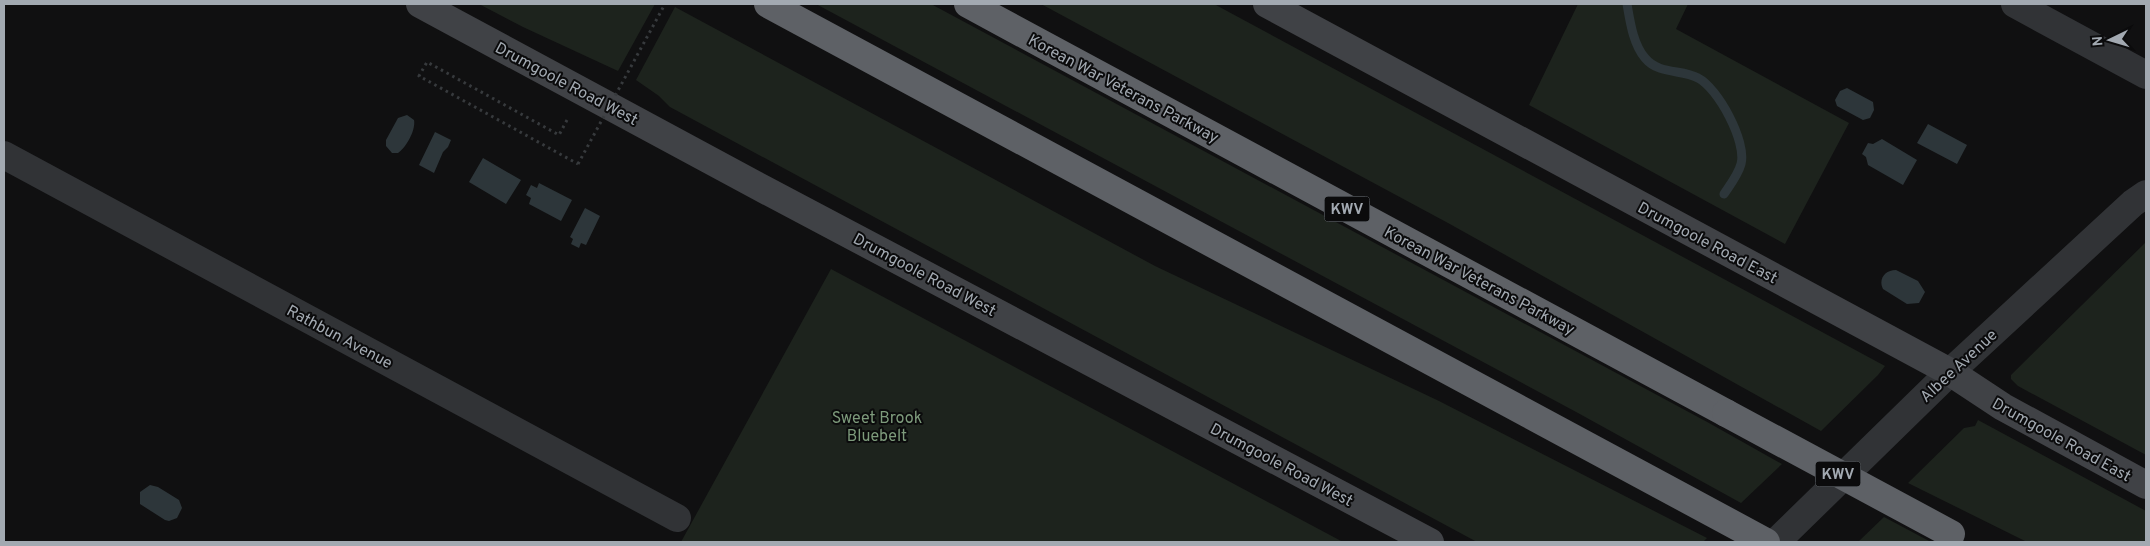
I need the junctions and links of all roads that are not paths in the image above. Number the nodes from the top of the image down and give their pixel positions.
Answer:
1 (420, 4) edge
2 (768, 4) edge
3 (968, 4) edge
4 (1267, 4) edge
5 (2015, 4) edge
6 (2146, 75) edge
7 (4, 155) edge
8 (2146, 194) edge
9 (1950, 372) junction
10 (2146, 485) edge
11 (677, 518) dead end
12 (1958, 538) edge
13 (1430, 542) edge
14 (1766, 542) edge
15 (1776, 542) edge

1 - 13 main road, Drumgoole Road West
2 - 14 highway
3 - 12 highway, Korean War Veterans Parkway / KWV, bridge
4 - 9 main road, Drumgoole Road East
5 - 6 street
7 - 11 street, Rathbun Avenue
8 - 9 street, Albee Avenue
9 - 10 main road, Drumgoole Road East
9 - 15 street, Albee Avenue

